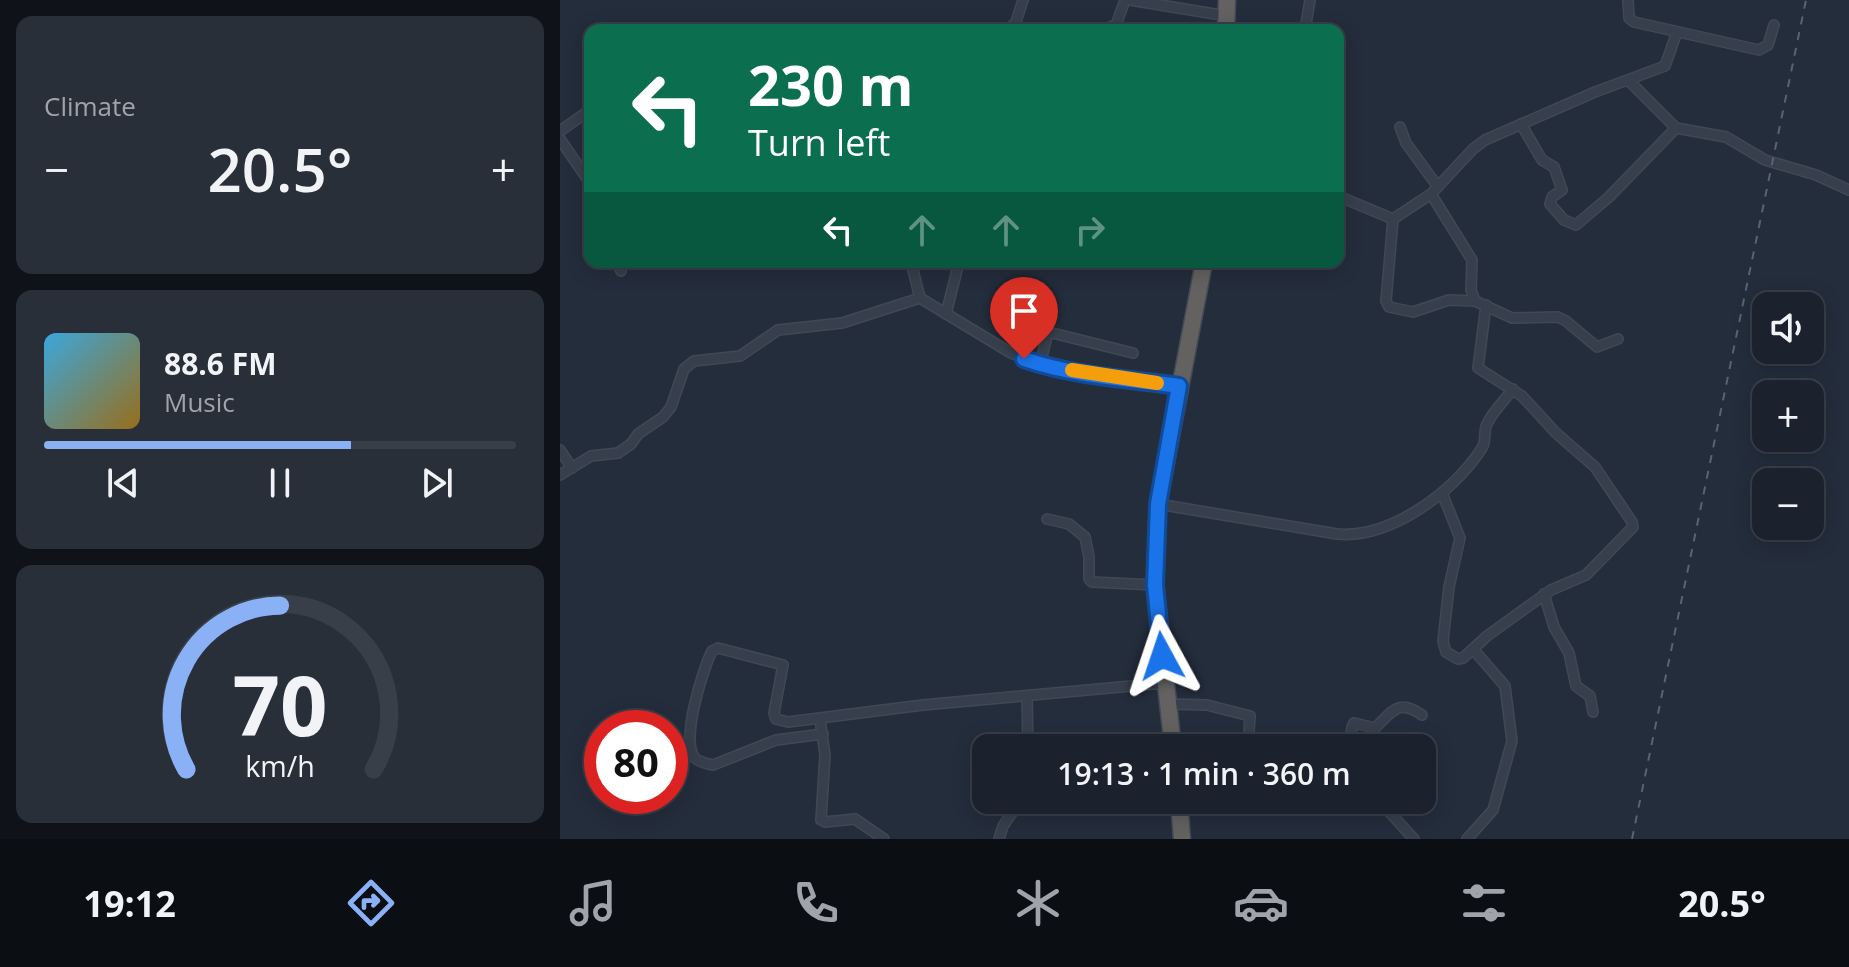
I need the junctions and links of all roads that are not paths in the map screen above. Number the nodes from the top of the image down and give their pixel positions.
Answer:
1 (1023, 0) edge
2 (1128, 0) edge
3 (1310, 0) edge
4 (1628, 0) edge
5 (1227, 15) edge
6 (1013, 24) edge
7 (1116, 24) edge
8 (1306, 24) edge
9 (1774, 25) dead end
10 (1677, 32) junction
11 (1629, 81) junction
12 (584, 114) edge
13 (1521, 124) junction
14 (1400, 127) dead end
15 (1676, 128) junction
16 (560, 131) edge
17 (560, 139) edge
18 (584, 174) edge
19 (1435, 190) junction
20 (1849, 190) edge
21 (1344, 199) edge
22 (1393, 219) junction
23 (912, 268) edge
24 (958, 268) edge
25 (1203, 268) edge
26 (920, 298) junction
27 (1475, 301) junction
28 (1486, 305) junction
29 (946, 314) junction
30 (1618, 339) dead end
31 (1133, 353) dead end
32 (1040, 365) junction
33 (1179, 386) junction
34 (1513, 389) junction
35 (560, 450) edge
36 (572, 468) junction
37 (560, 475) edge
38 (1442, 493) junction
39 (1158, 504) junction
40 (1047, 519) dead end
41 (1155, 585) junction
42 (1544, 594) junction
43 (1473, 649) junction
44 (1165, 683) junction
45 (1027, 697) junction
46 (1168, 704) junction
47 (1593, 712) dead end
48 (1422, 715) dead end
49 (820, 719) junction
50 (823, 734) junction
51 (1028, 734) edge
52 (1171, 734) edge
53 (1249, 734) edge
54 (1352, 734) edge
55 (1011, 814) edge
56 (1180, 814) edge
57 (1391, 814) edge
58 (884, 839) edge
59 (999, 839) edge
60 (1182, 839) edge
61 (1414, 839) edge
62 (1467, 839) edge

1 - 6 street
2 - 5 street
2 - 7 street
3 - 8 street
4 - 10 street
9 - 10 street
10 - 11 street
11 - 13 street
11 - 15 street
12 - 16 street
13 - 15 street
13 - 19 street
14 - 19 street
15 - 20 street
17 - 18 street
19 - 22 street
19 - 27 street
21 - 22 street
22 - 27 street
23 - 26 street
24 - 29 street
25 - 33 highway
26 - 29 street
26 - 36 street
27 - 28 street
28 - 30 street
28 - 34 street
29 - 32 street
31 - 32 street
32 - 33 street
33 - 39 highway
34 - 38 street
34 - 42 street
35 - 36 street
36 - 37 street
38 - 39 street
38 - 43 street
39 - 41 highway
40 - 41 street
41 - 44 highway
42 - 43 street
42 - 47 street
43 - 62 street
44 - 45 street
44 - 46 highway
45 - 49 street
45 - 51 street
46 - 52 highway
46 - 53 street
48 - 54 street
49 - 50 street
49 - 50 street
50 - 58 street
55 - 59 street
56 - 60 highway
57 - 61 street

